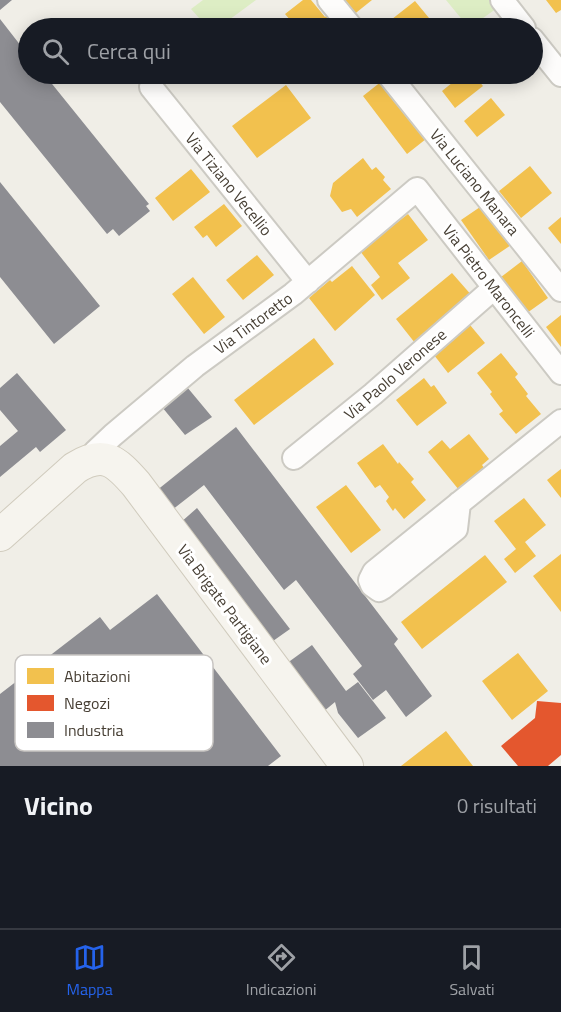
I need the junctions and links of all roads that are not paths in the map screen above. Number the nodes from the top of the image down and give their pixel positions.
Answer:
1 (329, 0) edge
2 (502, 0) edge
3 (344, 18) edge
4 (516, 18) edge
5 (543, 53) edge
6 (561, 75) edge
7 (396, 84) edge
8 (151, 87) dead end
9 (417, 189) joint
10 (308, 282) junction
11 (494, 288) junction
12 (561, 290) edge
13 (561, 373) edge
14 (561, 421) edge
15 (294, 458) dead end
16 (92, 459) junction
17 (459, 503) dead end
18 (0, 535) edge
19 (347, 766) edge

1 - 3 street
2 - 4 street
5 - 6 street
7 - 12 street, Via Luciano Manara
8 - 10 street, Via Tiziano Vecellio
9 - 10 street, Via Tintoretto
9 - 11 street, Via Pietro Maroncelli
10 - 16 street, Via Tintoretto
11 - 13 street, Via Pietro Maroncelli
11 - 15 street, Via Paolo Veronese
14 - 17 street
16 - 18 street
16 - 19 street, Via Brigate Partigiane

